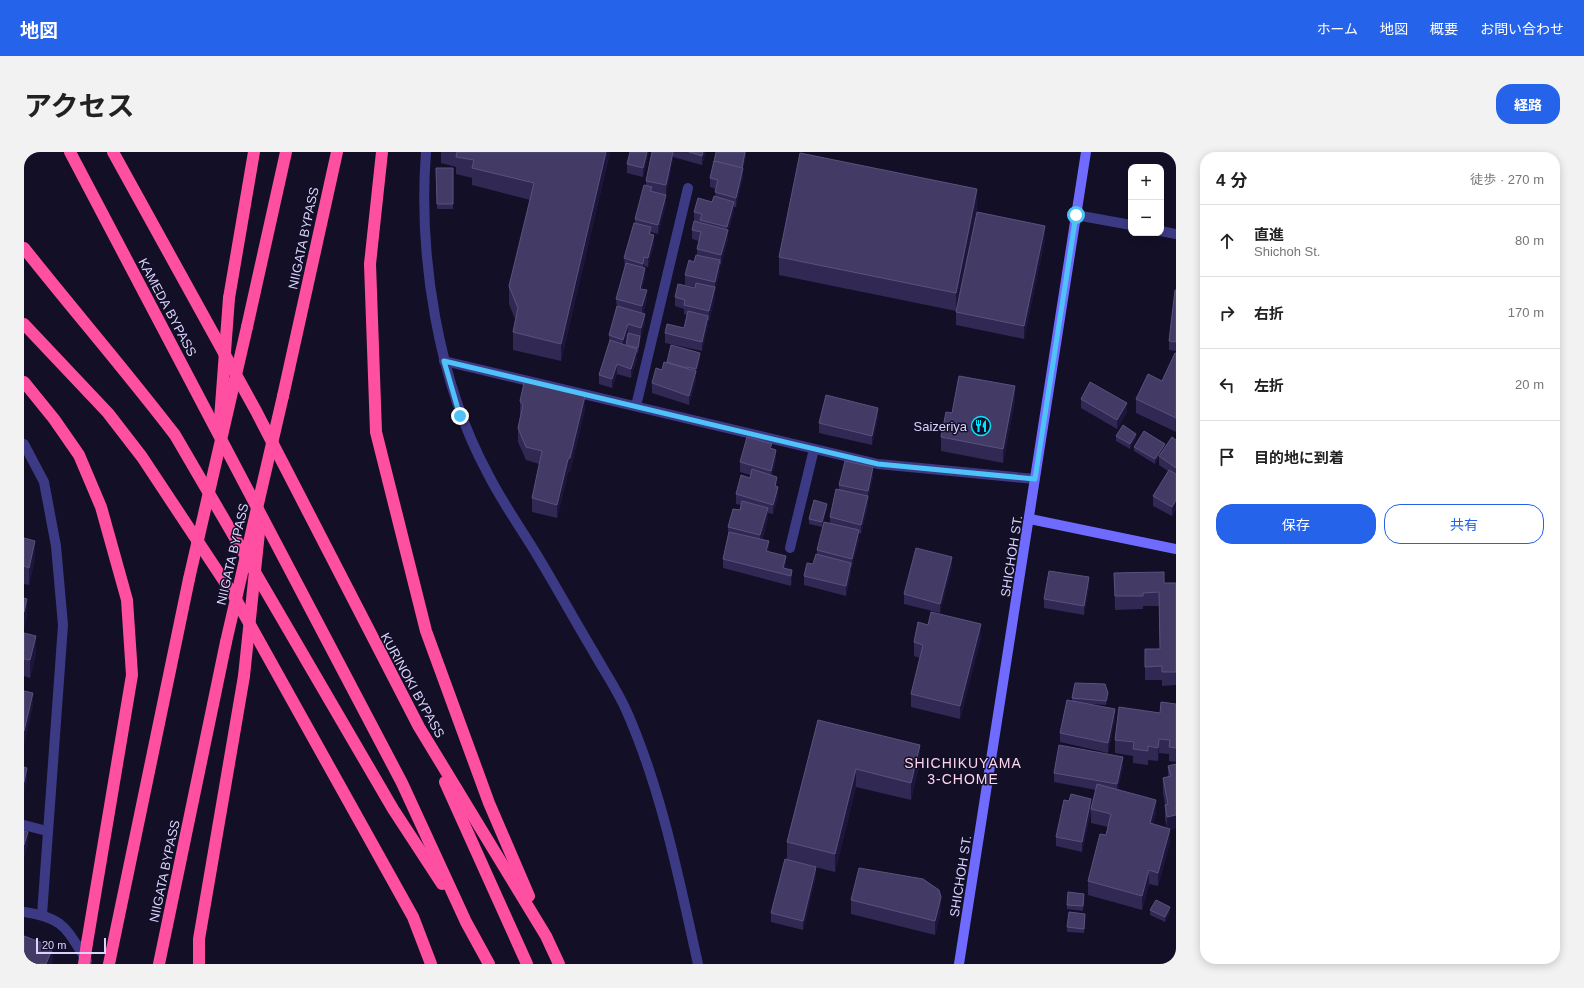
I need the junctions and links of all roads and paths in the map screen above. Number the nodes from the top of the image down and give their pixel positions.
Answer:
1 (70, 152) edge
2 (114, 152) edge
3 (254, 152) edge
4 (286, 152) edge
5 (337, 152) edge
6 (382, 152) edge
7 (426, 152) edge
8 (1086, 152) edge
9 (688, 188) dead end
10 (1076, 215) junction
11 (1128, 225) edge
12 (1164, 232) edge
13 (1176, 234) edge
14 (24, 248) edge
15 (24, 324) edge
16 (444, 361) junction
17 (24, 382) edge
18 (636, 406) junction
19 (256, 411) joint
20 (24, 444) edge
21 (814, 449) junction
22 (217, 460) junction
23 (266, 470) junction
24 (1035, 479) junction
25 (1030, 519) junction
26 (790, 548) dead end
27 (1176, 549) edge
28 (419, 727) junction
29 (24, 825) edge
30 (47, 831) junction
31 (24, 912) edge
32 (42, 915) junction
33 (466, 922) junction
34 (546, 936) junction
35 (84, 964) edge
36 (89, 964) edge
37 (109, 964) edge
38 (159, 964) edge
39 (199, 964) edge
40 (431, 964) edge
41 (489, 964) edge
42 (527, 964) edge
43 (559, 964) edge
44 (698, 964) edge
45 (959, 964) edge

1 - 33 highway, KAMEDA BYPASS
2 - 19 highway, KAMEDA BYPASS
3 - 22 highway, bridge
4 - 22 highway, bridge
5 - 23 highway, NIIGATA BYPASS, bridge
6 - 34 highway
7 - 16 street
8 - 10 street, SHICHOH ST.
9 - 18 street
10 - 11 street
10 - 24 street, SHICHOH ST.
12 - 13 street
14 - 33 highway
15 - 40 highway
16 - 18 street
16 - 44 street
17 - 35 highway, bridge
18 - 21 street
19 - 28 highway, KURINOKI BYPASS
20 - 30 street
21 - 24 street
21 - 26 street
22 - 37 highway, bridge
23 - 38 highway, NIIGATA BYPASS, bridge
23 - 39 highway, bridge
24 - 25 street, SHICHOH ST.
25 - 27 street
25 - 45 street, SHICHOH ST.
28 - 34 highway, KURINOKI BYPASS
28 - 42 highway
29 - 30 street
30 - 32 street
31 - 32 street
32 - 36 street
33 - 41 highway
34 - 43 highway, KURINOKI BYPASS

